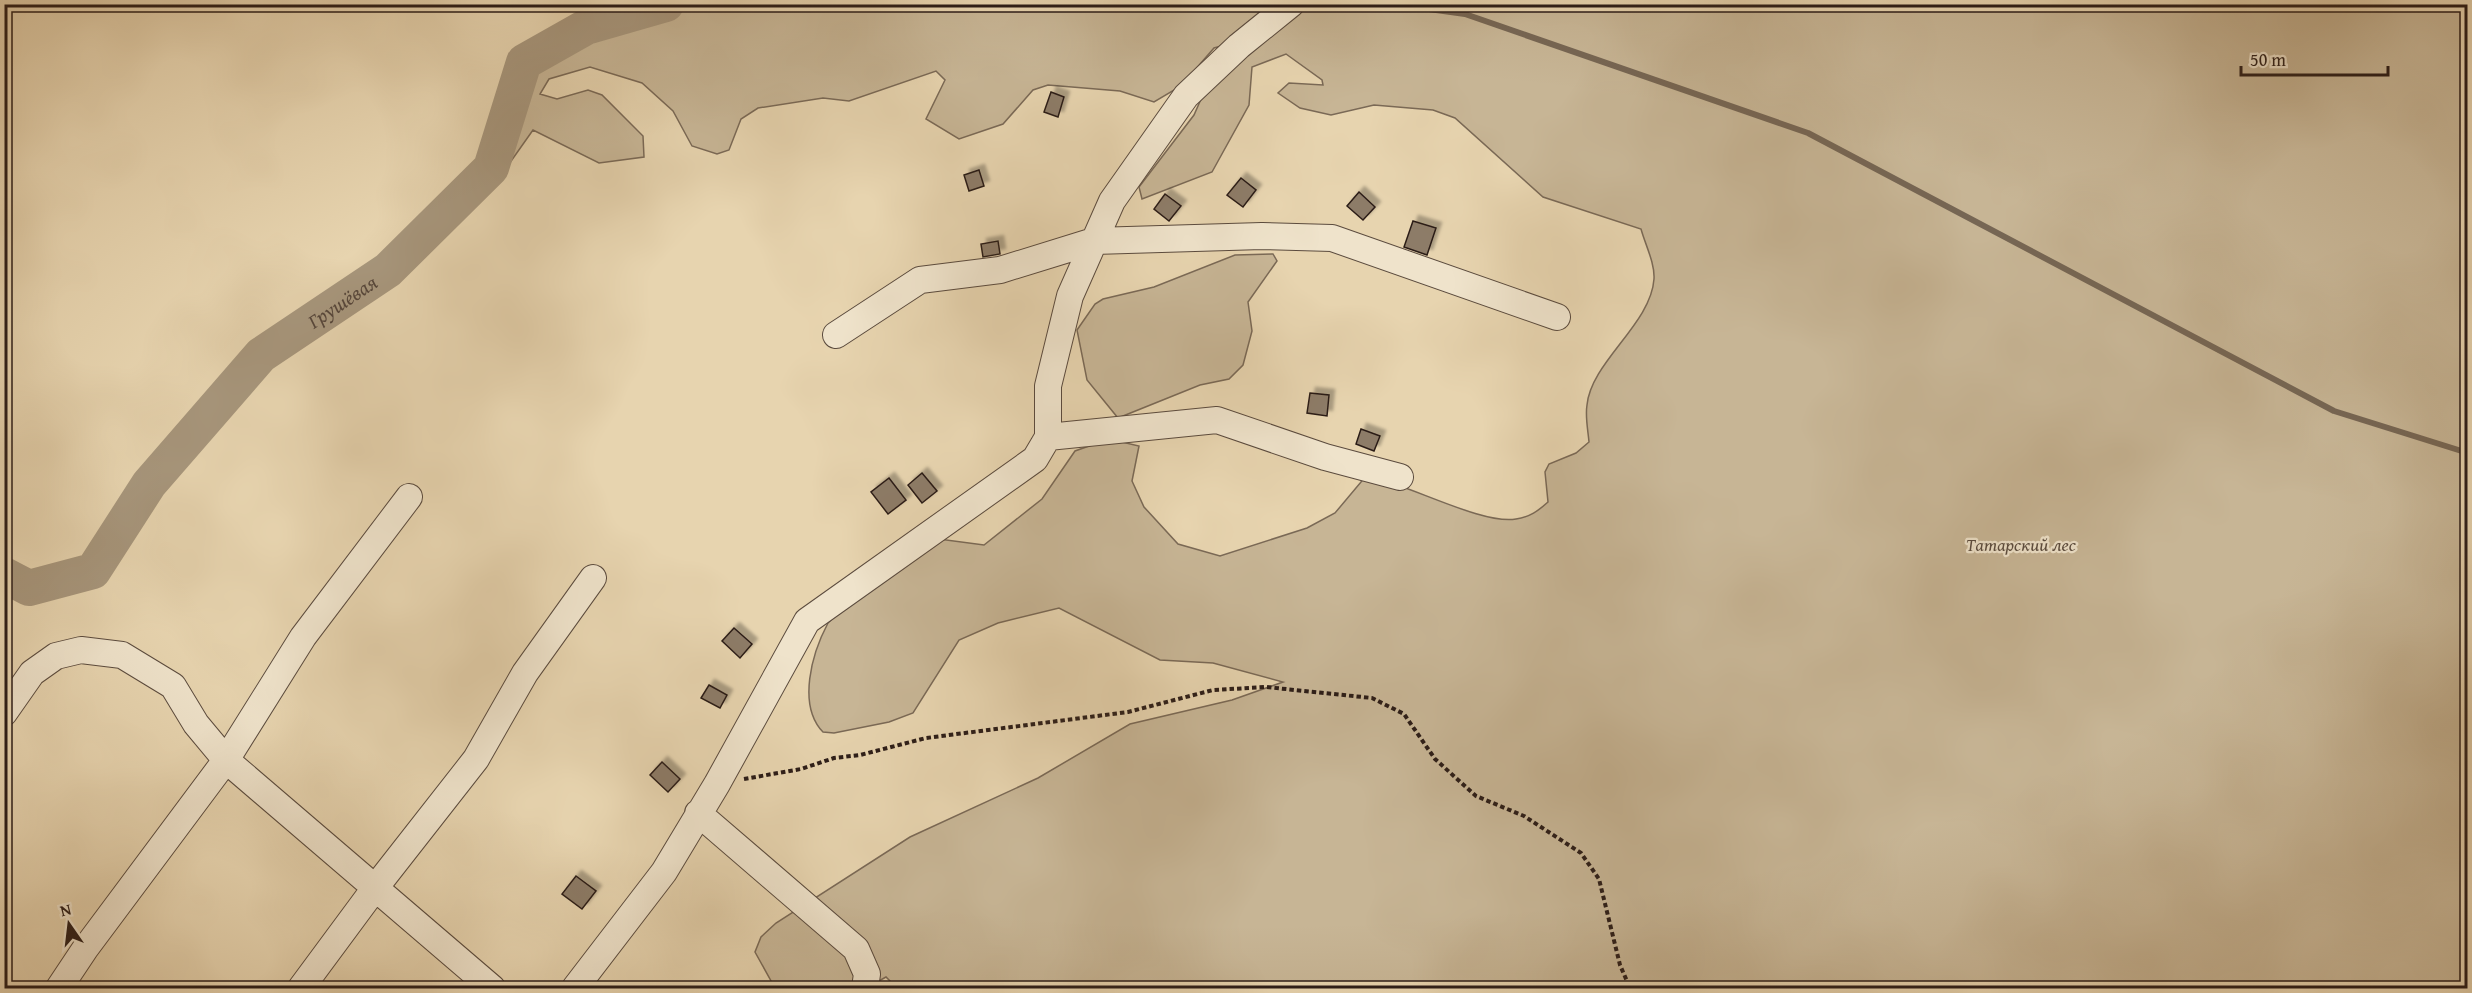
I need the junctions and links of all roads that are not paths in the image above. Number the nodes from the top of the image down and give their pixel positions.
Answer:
1 (1291, 4) edge
2 (1094, 241) junction
3 (1557, 316) dead end
4 (836, 335) dead end
5 (1048, 437) junction
6 (1400, 477) dead end
7 (409, 497) dead end
8 (592, 578) dead end
9 (4, 713) edge
10 (225, 760) junction
11 (698, 813) junction
12 (375, 888) junction
13 (59, 988) edge
14 (301, 988) edge
15 (492, 988) edge
16 (574, 988) edge
17 (865, 988) edge

1 - 2 street
2 - 3 street
2 - 4 street
2 - 5 street
5 - 6 street
5 - 11 street
7 - 10 street
8 - 12 street
9 - 10 street
10 - 12 street
10 - 13 street
11 - 16 street
11 - 17 street
12 - 14 street
12 - 15 street

